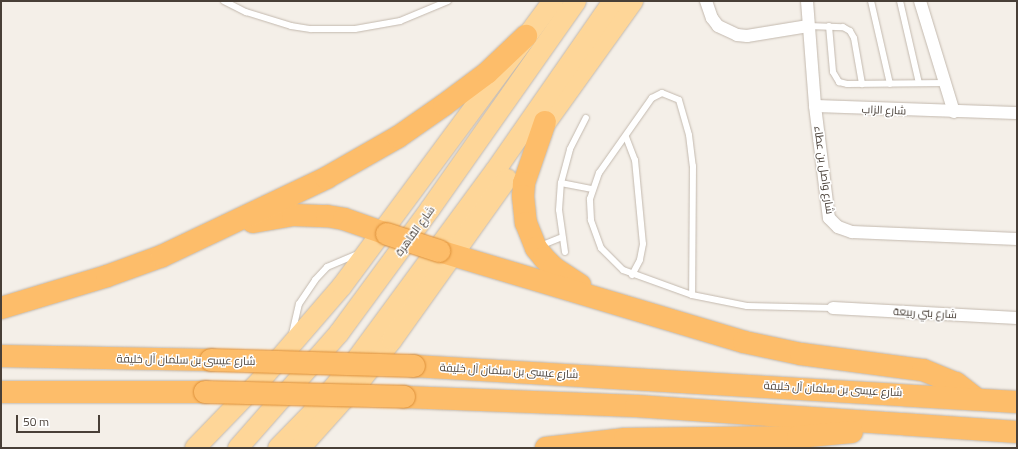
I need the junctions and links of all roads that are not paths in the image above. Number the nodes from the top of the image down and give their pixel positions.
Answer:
1 (224, 1) edge
2 (448, 1) edge
3 (553, 1) edge
4 (576, 1) edge
5 (614, 1) edge
6 (633, 1) edge
7 (706, 1) edge
8 (807, 1) edge
9 (871, 1) edge
10 (900, 1) edge
11 (920, 1) edge
12 (808, 26) junction
13 (829, 26) junction
14 (526, 36) junction
15 (946, 82) junction
16 (919, 83) junction
17 (862, 84) junction
18 (890, 84) junction
19 (815, 106) junction
20 (954, 112) junction
21 (1017, 113) edge
22 (586, 118) dead end
23 (545, 122) junction
24 (626, 137) junction
25 (561, 183) junction
26 (592, 189) junction
27 (230, 226) junction
28 (384, 233) junction
29 (562, 237) junction
30 (1017, 239) edge
31 (536, 248) junction
32 (565, 252) dead end
33 (446, 254) junction
34 (632, 275) junction
35 (692, 295) junction
36 (607, 300) junction
37 (1, 308) edge
38 (833, 308) joint
39 (1017, 318) edge
40 (1, 356) edge
41 (1, 392) edge
42 (975, 398) junction
43 (1017, 402) edge
44 (890, 424) junction
45 (1017, 432) edge
46 (195, 448) edge
47 (238, 448) edge
48 (278, 448) edge
49 (300, 448) edge
50 (546, 448) edge

1 - 2 lane
3 - 14 main road
4 - 47 main road, شارع القاهرة
5 - 48 main road
6 - 23 main road
7 - 12 street
8 - 12 street, شارع واصل بن عطاء
9 - 18 lane
10 - 16 lane
11 - 15 street
12 - 13 lane
12 - 19 street, شارع واصل بن عطاء
13 - 17 lane
13 - 17 lane
14 - 27 highway
14 - 28 main road
15 - 16 lane
15 - 20 street
16 - 18 lane
17 - 18 lane
19 - 20 street, شارع الزاب
19 - 30 street, شارع واصل بن عطاء
20 - 21 street, شارع الزاب
22 - 25 lane
23 - 31 highway
23 - 33 main road
24 - 26 lane
24 - 34 lane
24 - 35 lane
25 - 26 lane
25 - 29 lane
26 - 34 lane
27 - 28 highway
27 - 37 highway
28 - 33 highway, bridge
28 - 46 main road
29 - 31 lane
29 - 32 lane
31 - 36 highway
33 - 36 highway
33 - 49 main road
34 - 35 lane
35 - 38 lane
36 - 42 highway
38 - 39 street, شارع بني ربيعة
40 - 42 highway, شارع عيسى بن سلمان آل خليفة, bridge
41 - 44 highway, bridge
42 - 43 highway, شارع عيسى بن سلمان آل خليفة
44 - 45 highway
44 - 50 highway

